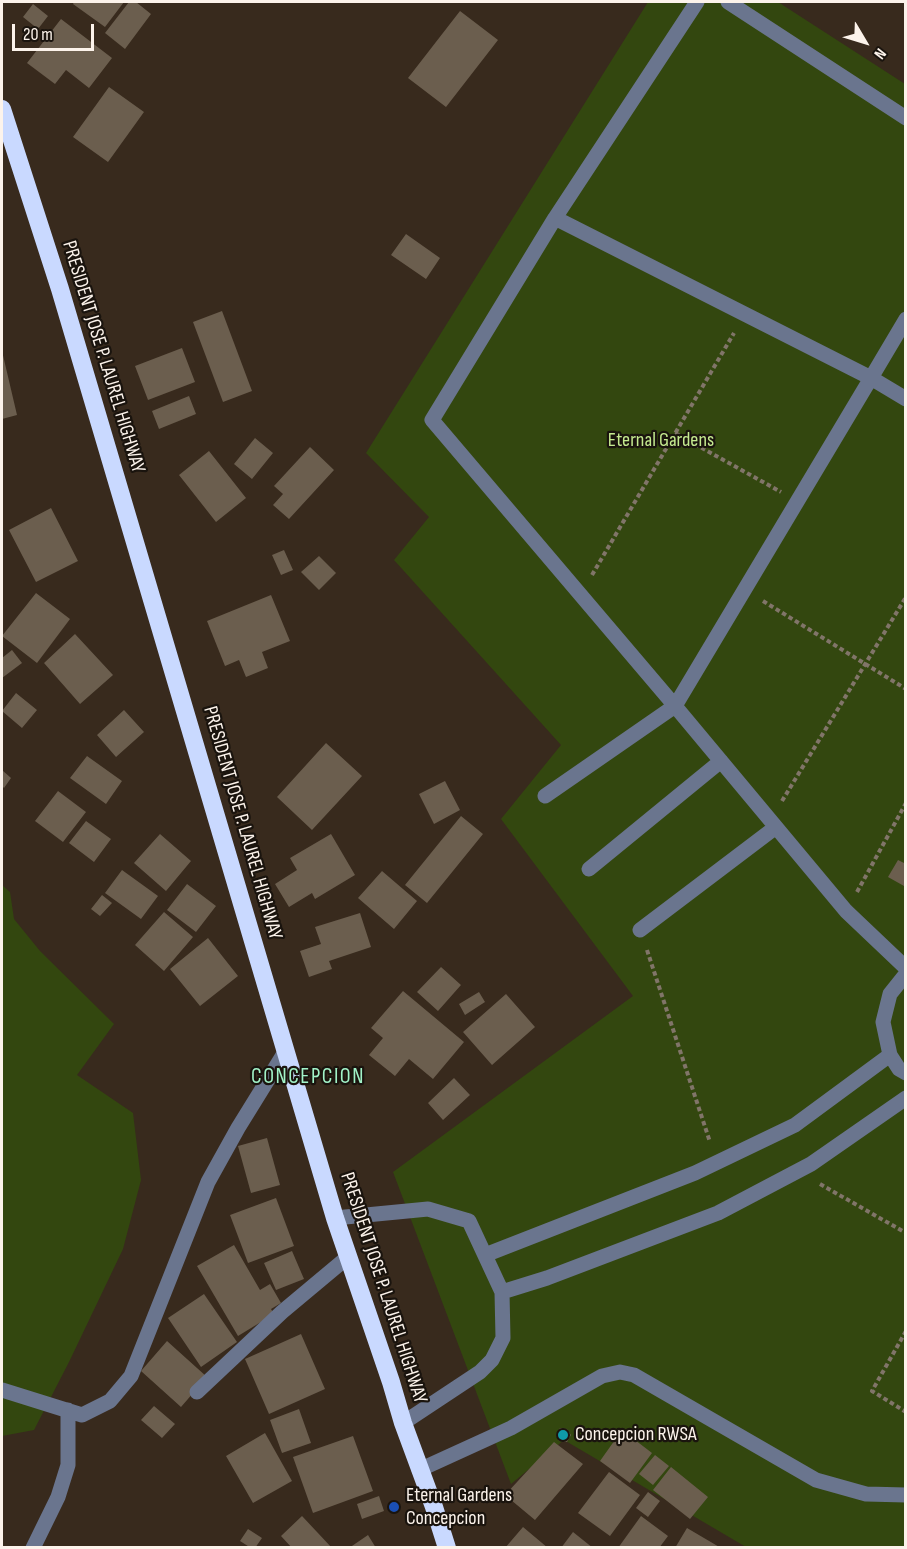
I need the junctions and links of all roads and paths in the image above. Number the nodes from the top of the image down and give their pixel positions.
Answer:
1 (697, 2) edge
2 (728, 2) edge
3 (2, 109) edge
4 (906, 118) edge
5 (555, 218) junction
6 (745, 314) junction
7 (906, 319) edge
8 (871, 378) junction
9 (906, 399) edge
10 (675, 433) junction
11 (798, 501) junction
12 (745, 589) junction
13 (580, 594) junction
14 (906, 597) edge
15 (865, 664) junction
16 (906, 689) edge
17 (675, 706) junction
18 (721, 761) junction
19 (545, 796) dead end
20 (906, 803) edge
21 (773, 823) junction
22 (589, 869) dead end
23 (846, 911) junction
24 (640, 930) joint
25 (906, 968) edge
26 (906, 974) edge
27 (285, 1052) junction
28 (891, 1055) junction
29 (906, 1073) edge
30 (906, 1098) edge
31 (716, 1163) junction
32 (797, 1172) junction
33 (335, 1218) junction
34 (906, 1233) edge
35 (485, 1255) junction
36 (349, 1256) junction
37 (502, 1292) junction
38 (906, 1331) edge
39 (197, 1392) dead end
40 (3, 1394) edge
41 (68, 1410) junction
42 (906, 1412) edge
43 (403, 1423) junction
44 (419, 1470) junction
45 (906, 1496) edge
46 (33, 1548) edge
47 (447, 1548) edge

1 - 5 street
2 - 4 street
3 - 27 highway, PRESIDENT JOSE P. LAUREL HIGHWAY
5 - 6 street
5 - 13 street
6 - 8 street
6 - 10 path
7 - 8 street
8 - 9 street
8 - 11 street
10 - 11 path
10 - 13 path
11 - 12 street
12 - 15 path
12 - 17 street
13 - 17 street
14 - 15 path
15 - 16 path
15 - 21 path
17 - 18 street
17 - 19 street
18 - 21 street
18 - 22 street
20 - 23 path
21 - 23 street
21 - 24 street
23 - 25 street
24 - 31 path
26 - 28 street
27 - 33 highway, PRESIDENT JOSE P. LAUREL HIGHWAY
27 - 41 street
28 - 29 street
28 - 31 street
30 - 32 street
31 - 35 street
32 - 34 path
32 - 37 street
33 - 35 street
33 - 36 highway, PRESIDENT JOSE P. LAUREL HIGHWAY
35 - 37 street
36 - 39 street
36 - 43 highway, PRESIDENT JOSE P. LAUREL HIGHWAY
37 - 43 street
38 - 42 path
40 - 41 street
41 - 46 street
43 - 44 highway, PRESIDENT JOSE P. LAUREL HIGHWAY
44 - 45 street
44 - 47 highway, PRESIDENT JOSE P. LAUREL HIGHWAY

